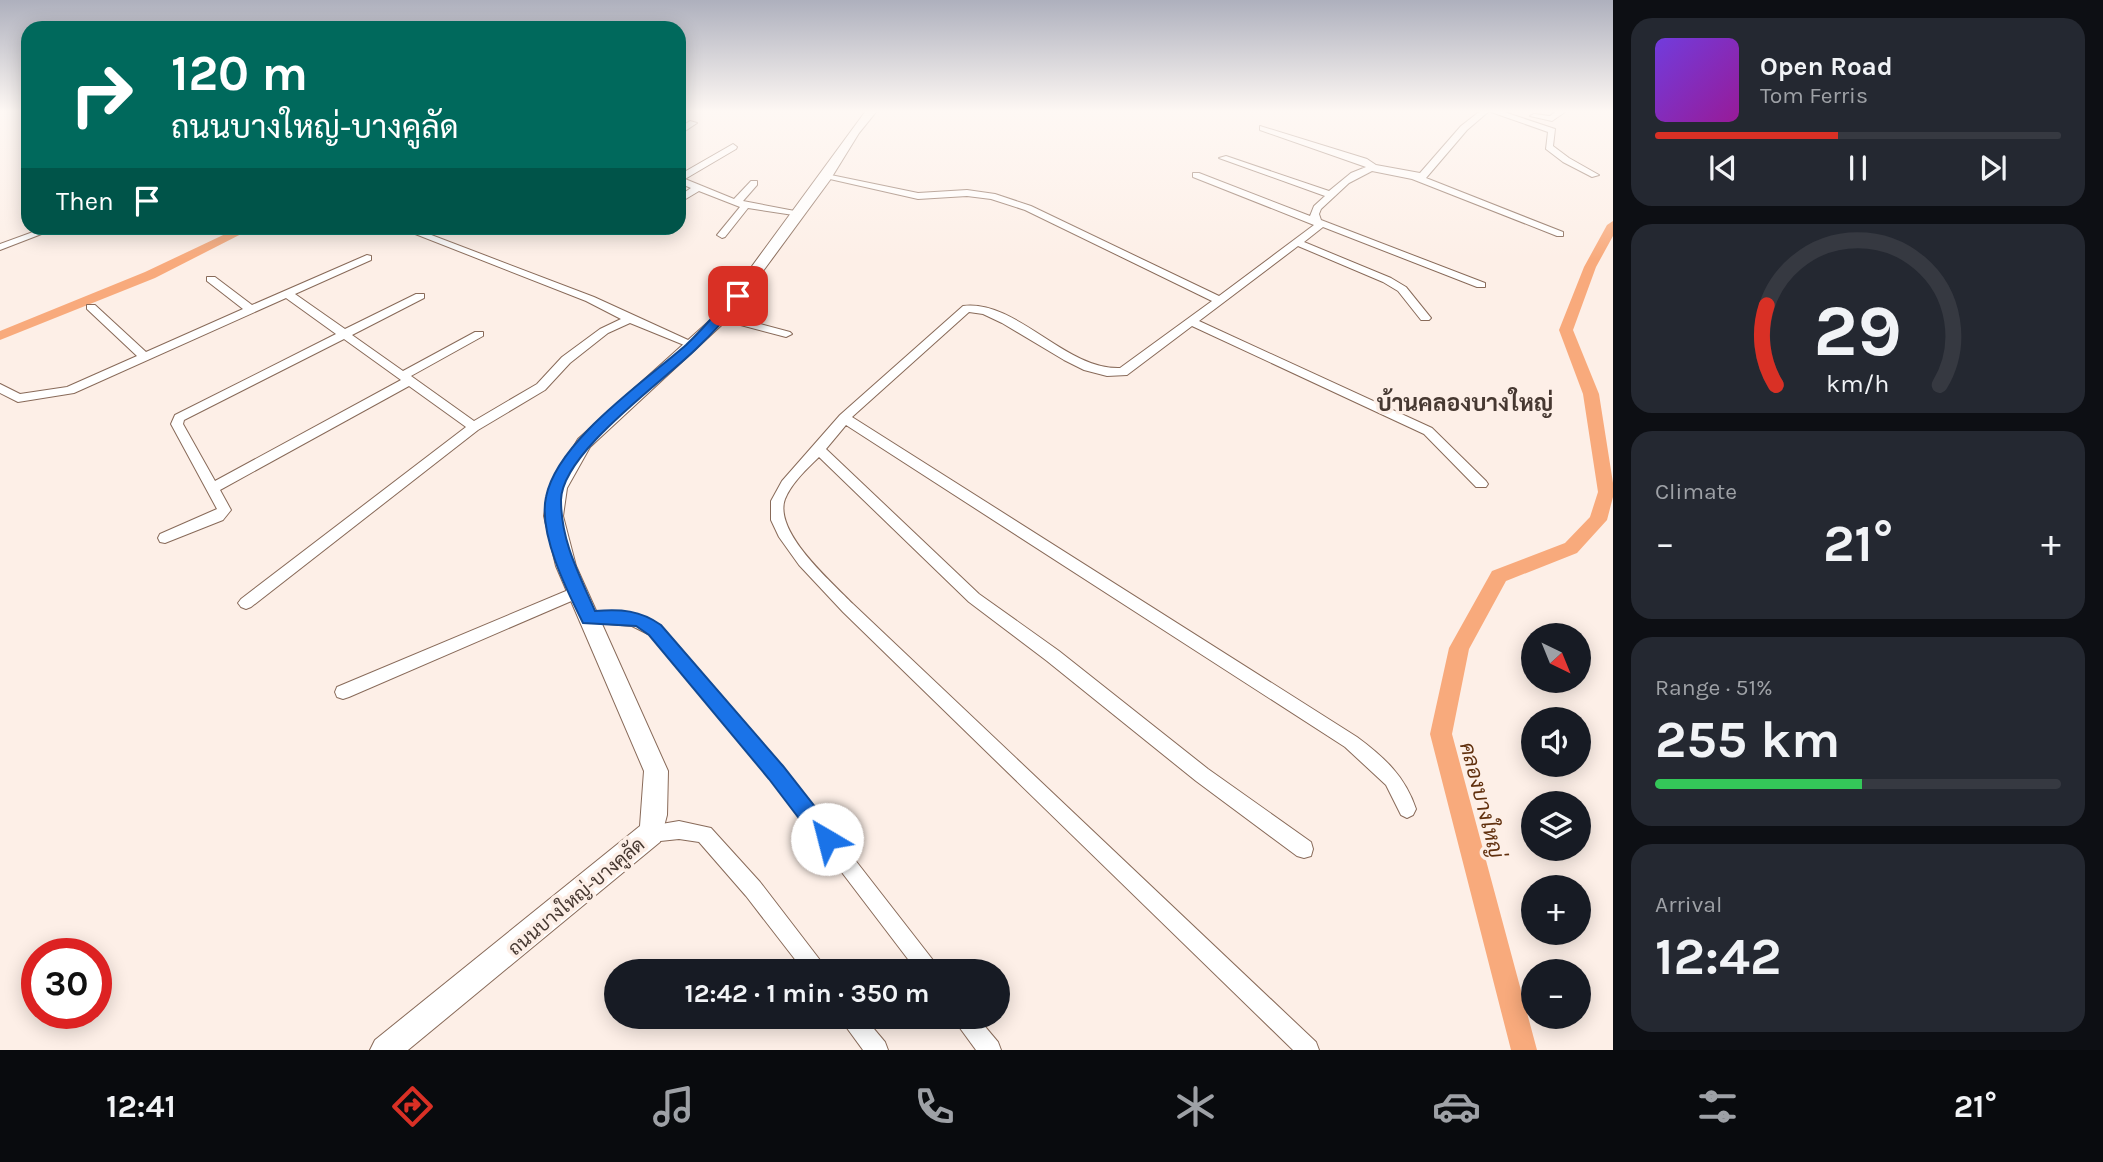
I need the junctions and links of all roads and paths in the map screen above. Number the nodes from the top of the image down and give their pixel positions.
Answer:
1 (710, 161) edge
2 (836, 161) edge
3 (1232, 161) edge
4 (1364, 161) edge
5 (1437, 161) edge
6 (1568, 161) edge
7 (1373, 167) junction
8 (1196, 175) dead end
9 (1595, 175) dead end
10 (686, 176) edge
11 (826, 177) junction
12 (1415, 177) junction
13 (686, 183) edge
14 (754, 183) dead end
15 (698, 188) junction
16 (1332, 195) junction
17 (686, 196) edge
18 (741, 204) junction
19 (797, 215) junction
20 (1319, 222) junction
21 (1560, 234) dead end
22 (33, 235) edge
23 (422, 235) edge
24 (722, 235) dead end
25 (1299, 243) junction
26 (0, 247) edge
27 (367, 258) dead end
28 (211, 279) dead end
29 (1481, 285) dead end
30 (288, 294) junction
31 (420, 296) dead end
32 (1219, 300) junction
33 (91, 307) dead end
34 (252, 310) junction
35 (722, 317) junction
36 (1425, 318) dead end
37 (631, 319) junction
38 (1191, 321) junction
39 (344, 333) junction
40 (479, 334) dead end
41 (786, 334) dead end
42 (692, 345) junction
43 (146, 358) junction
44 (405, 378) junction
45 (0, 388) edge
46 (844, 418) junction
47 (474, 427) junction
48 (819, 449) junction
49 (1480, 484) dead end
50 (211, 489) junction
51 (165, 538) dead end
52 (578, 592) junction
53 (246, 603) dead end
54 (590, 618) junction
55 (343, 692) dead end
56 (1407, 809) dead end
57 (651, 834) junction
58 (1304, 849) dead end
59 (807, 959) edge
60 (920, 959) edge
61 (860, 1029) edge
62 (973, 1029) edge
63 (385, 1050) edge
64 (877, 1050) edge
65 (990, 1050) edge
66 (1308, 1050) edge

1 - 10 street
2 - 11 street, ถนนบางใหญ่-บางคูลัด
3 - 16 street
4 - 7 street
5 - 12 street
6 - 9 street
7 - 12 street
7 - 16 street
8 - 20 street
11 - 19 street, ถนนบางใหญ่-บางคูลัด
11 - 32 street
12 - 21 street
13 - 15 street
14 - 18 street
15 - 17 street
15 - 18 street
16 - 20 street
18 - 19 street
18 - 24 street
19 - 35 street, ถนนบางใหญ่-บางคูลัด
20 - 25 street
20 - 29 street
22 - 26 street
23 - 37 street
25 - 32 street
25 - 36 street
27 - 30 street
28 - 34 street
30 - 34 street
30 - 39 street
31 - 39 street
32 - 38 street
33 - 43 street
34 - 43 street
35 - 41 street
35 - 42 street, ถนนบางใหญ่-บางคูลัด
37 - 42 street
37 - 47 street
38 - 46 street
38 - 49 street
39 - 44 street
39 - 50 street
40 - 44 street
42 - 52 street, ถนนบางใหญ่-บางคูลัด
43 - 45 street
44 - 47 street
44 - 50 street
46 - 48 street
46 - 56 street
47 - 53 street
48 - 58 street
48 - 66 street
50 - 51 street
52 - 54 street, ถนนบางใหญ่-บางคูลัด
52 - 55 street
54 - 57 street, ถนนบางใหญ่-บางคูลัด
54 - 60 street
57 - 59 street
57 - 63 street, ถนนบางใหญ่-บางคูลัด
61 - 64 street
62 - 65 street

